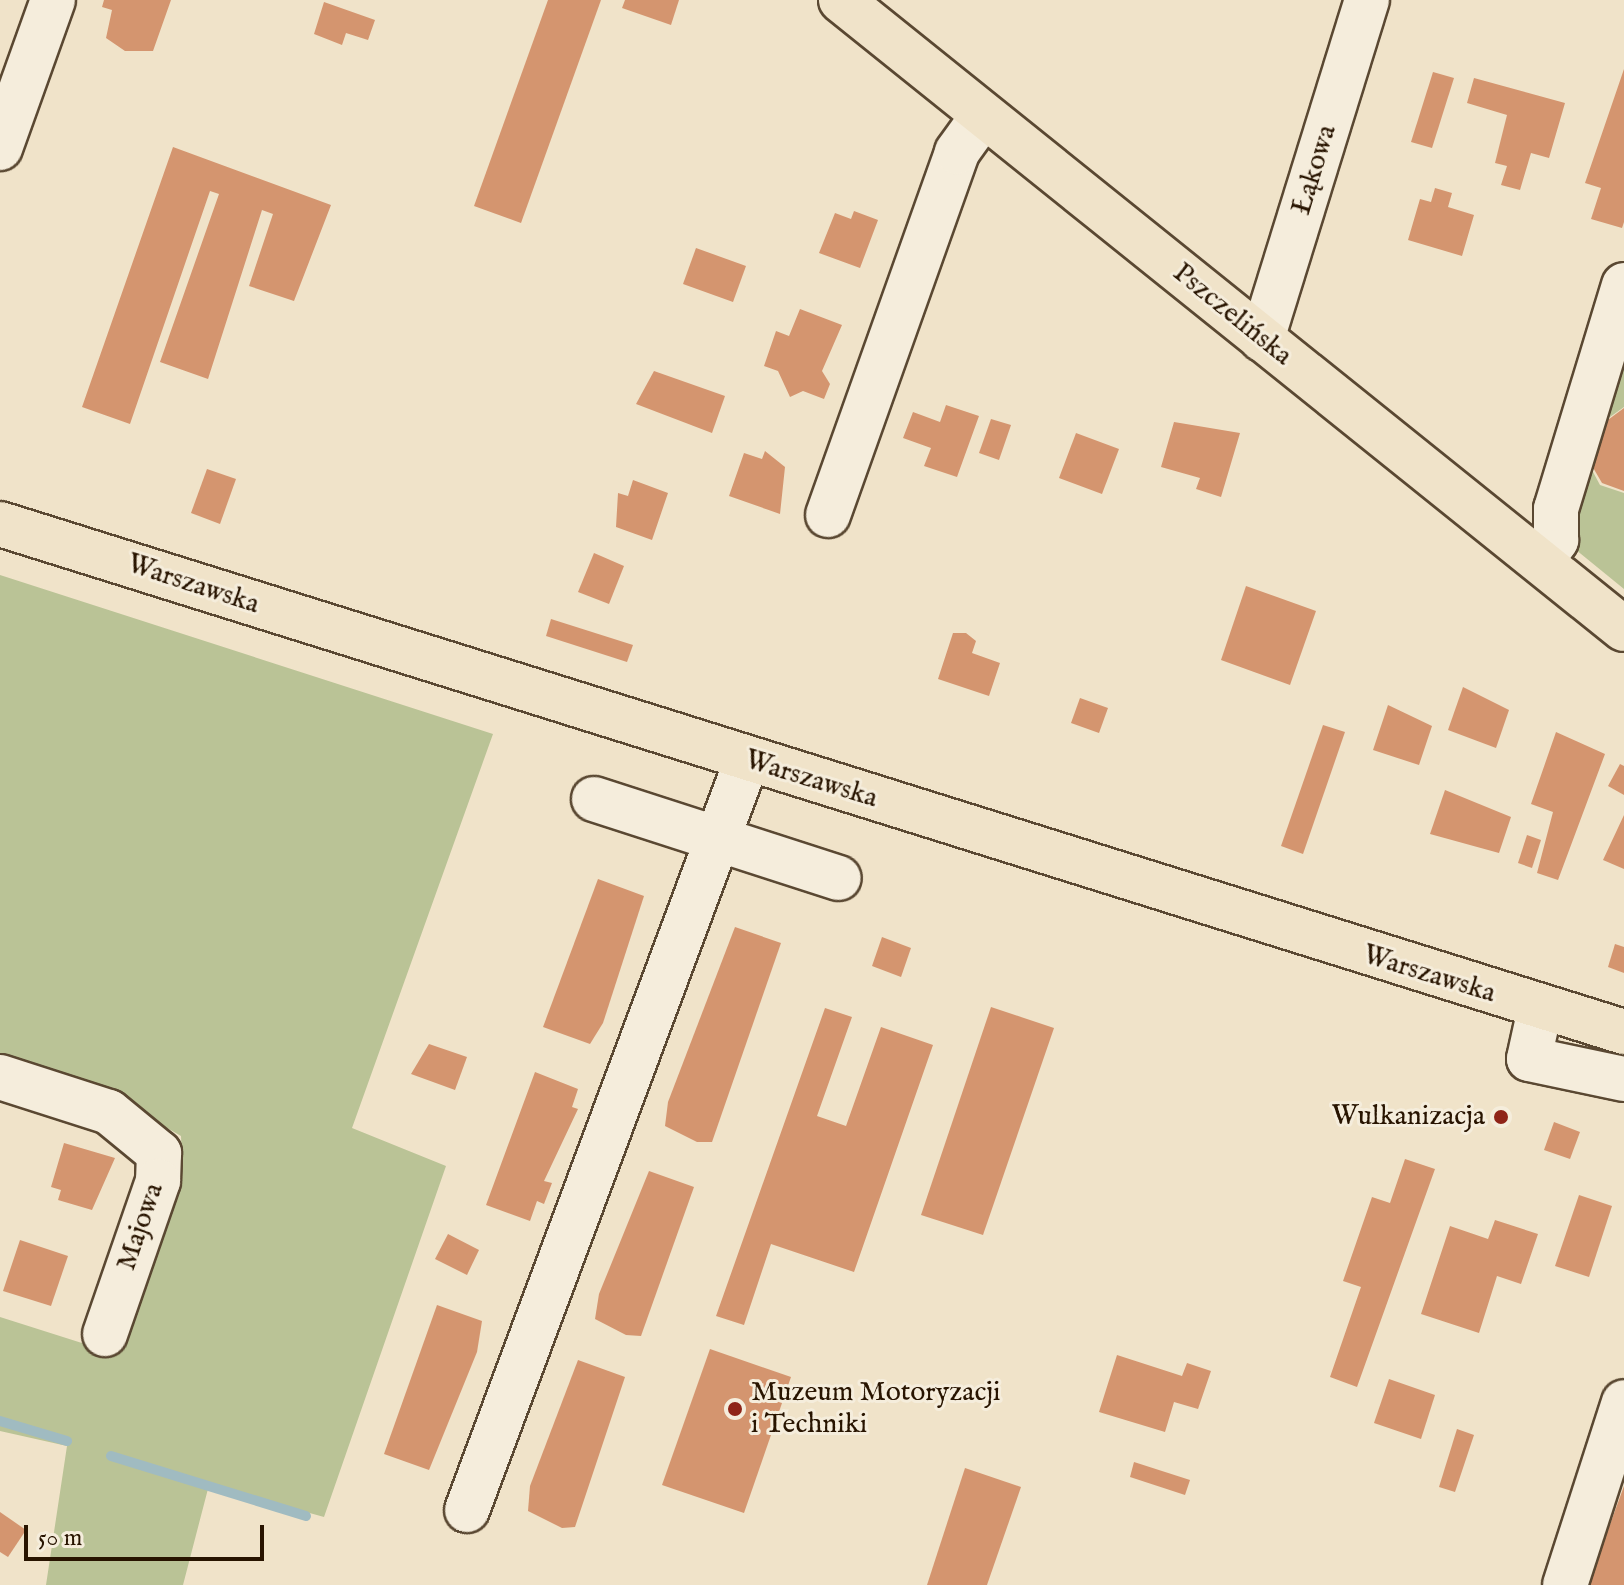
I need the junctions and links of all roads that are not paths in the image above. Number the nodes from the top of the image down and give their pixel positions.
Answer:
1 (53, 0) edge
2 (841, 0) edge
3 (1367, 0) edge
4 (983, 116) junction
5 (0, 148) edge
6 (1624, 285) edge
7 (1262, 339) junction
8 (828, 515) dead end
9 (0, 524) edge
10 (1541, 561) junction
11 (1624, 629) edge
12 (747, 760) junction
13 (594, 799) dead end
14 (718, 839) junction
15 (839, 878) dead end
16 (1540, 1009) junction
17 (1624, 1032) edge
18 (0, 1077) edge
19 (1624, 1079) edge
20 (105, 1334) dead end
21 (1624, 1402) edge
22 (467, 1510) dead end
23 (1565, 1585) edge

1 - 5 street
2 - 4 main road, Pszczelińska
3 - 7 street, Łąkowa
4 - 7 main road, Pszczelińska
4 - 8 street
6 - 10 street
7 - 10 main road, Pszczelińska
9 - 12 main road, Warszawska
10 - 11 main road, Pszczelińska
12 - 14 street
12 - 16 main road, Warszawska
13 - 14 street
14 - 15 street
14 - 22 street
16 - 17 main road, Warszawska
16 - 19 street
18 - 20 street, Majowa
21 - 23 street

